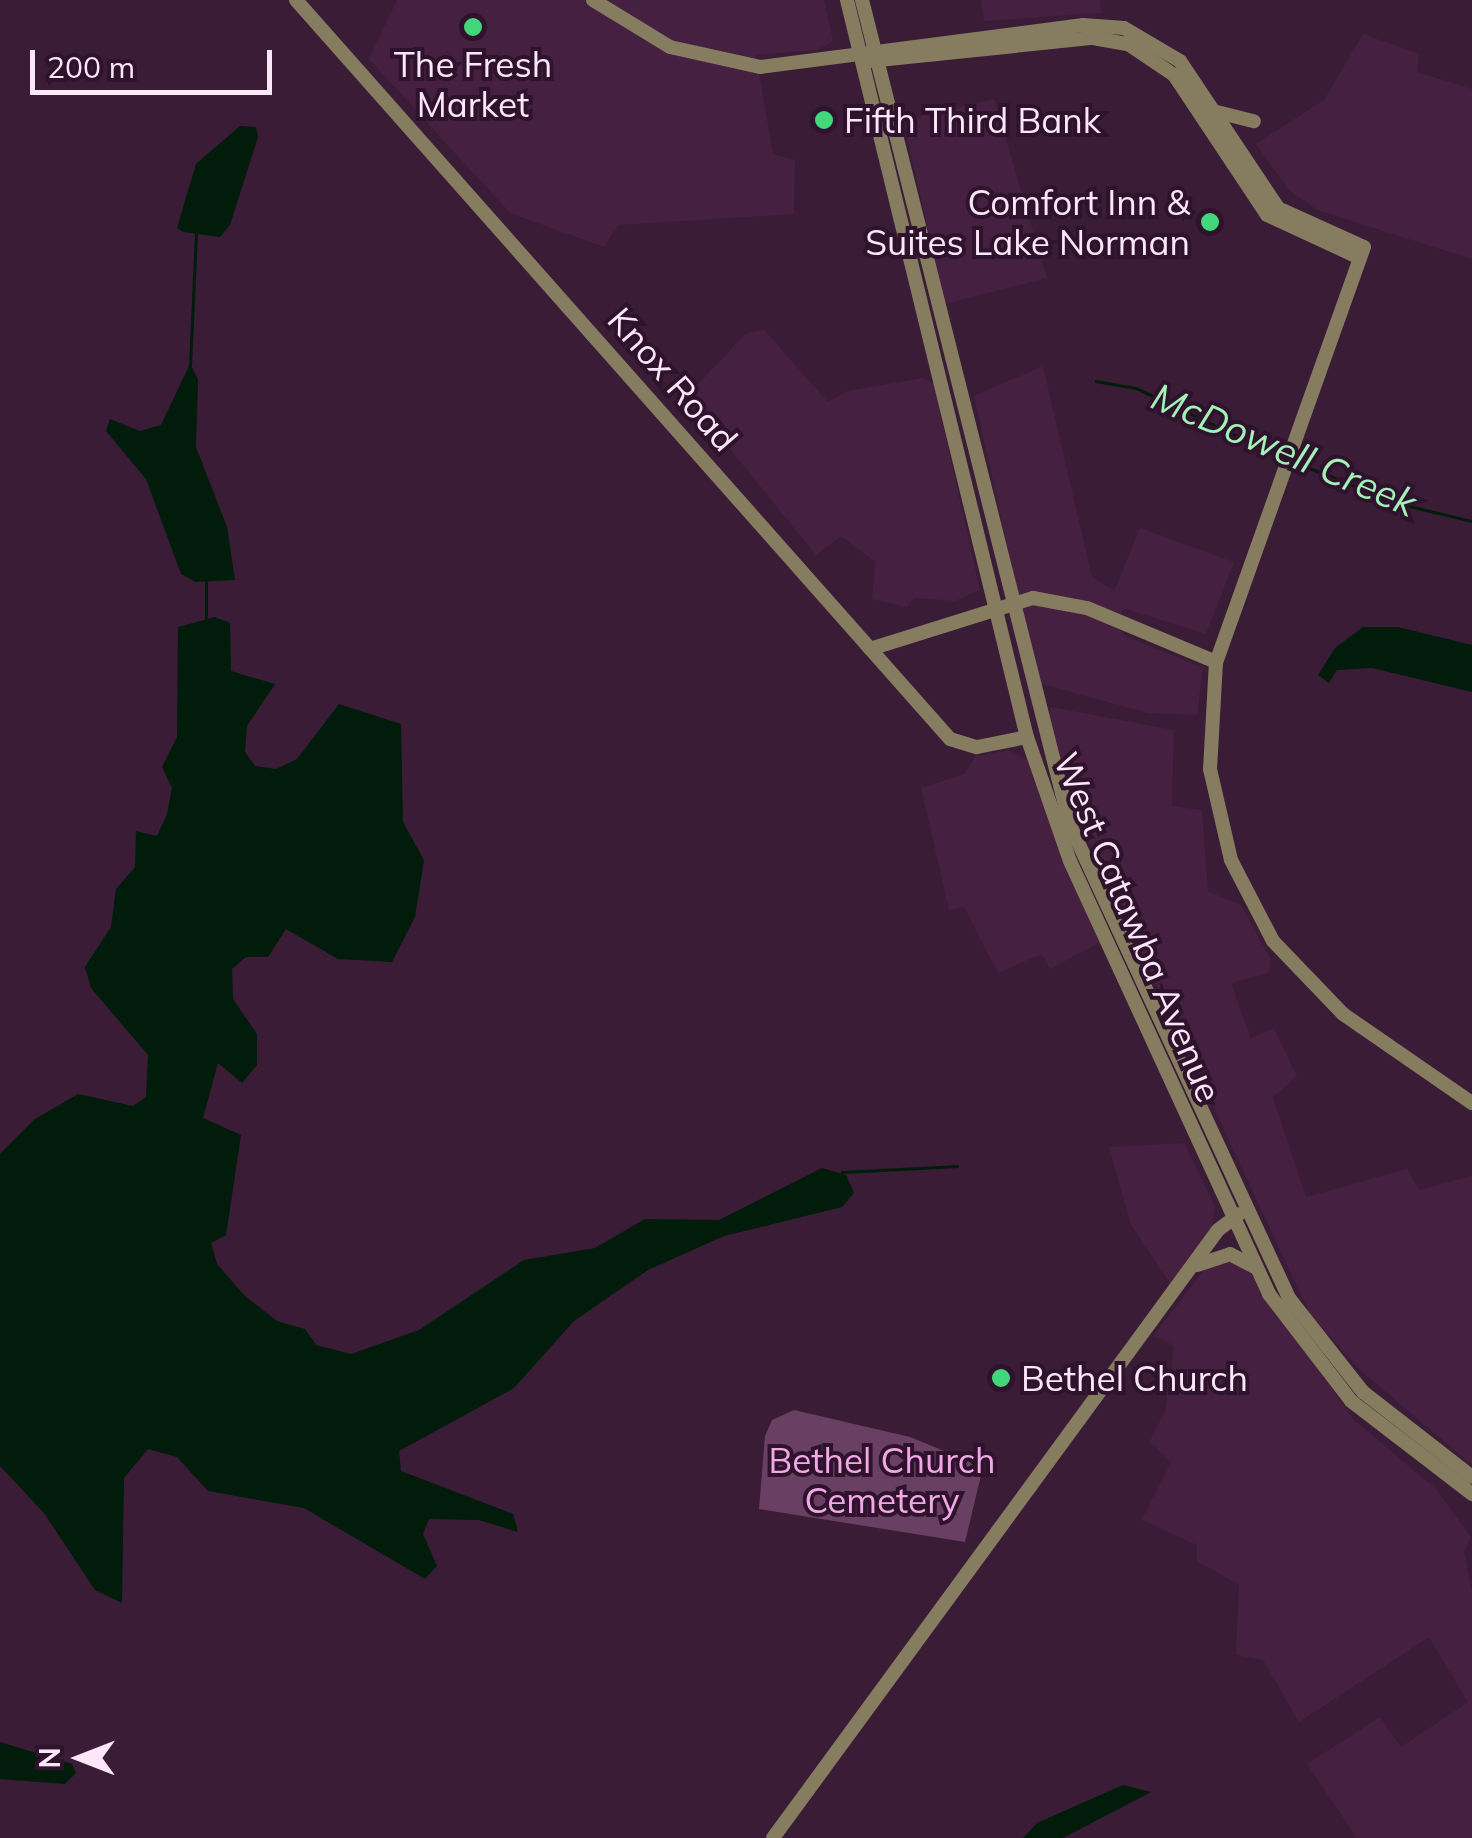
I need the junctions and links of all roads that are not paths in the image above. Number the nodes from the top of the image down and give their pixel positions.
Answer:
1 (296, 0) edge
2 (593, 0) edge
3 (847, 0) edge
4 (862, 0) edge
5 (870, 57) junction
6 (1214, 110) junction
7 (1254, 122) dead end
8 (909, 252) junction
9 (1362, 252) junction
10 (942, 328) junction
11 (935, 360) junction
12 (971, 446) junction
13 (1005, 606) junction
14 (870, 649) junction
15 (1216, 662) junction
16 (1027, 737) junction
17 (1043, 791) junction
18 (1088, 867) junction
19 (1109, 948) junction
20 (1158, 1022) junction
21 (1472, 1103) edge
22 (1238, 1215) junction
23 (1254, 1267) junction
24 (1192, 1268) junction
25 (1351, 1401) junction
26 (1434, 1452) junction
27 (1472, 1478) edge
28 (1472, 1494) edge
29 (773, 1838) edge

1 - 14 street, Knox Road
2 - 5 street
3 - 5 street, West Catawba Avenue
4 - 5 street, West Catawba Avenue
5 - 6 street
5 - 8 street, West Catawba Avenue
5 - 9 street
5 - 10 street, West Catawba Avenue
6 - 7 street
6 - 9 street
8 - 10 street
8 - 11 street, West Catawba Avenue
9 - 15 street
10 - 12 street, West Catawba Avenue
11 - 12 street
11 - 13 street, West Catawba Avenue
12 - 13 street, West Catawba Avenue
13 - 14 street
13 - 15 street
13 - 16 street, West Catawba Avenue
13 - 18 street, West Catawba Avenue
14 - 16 street, Knox Road
15 - 21 street
16 - 17 street, West Catawba Avenue
17 - 18 street
17 - 19 street, West Catawba Avenue
18 - 20 street, West Catawba Avenue
19 - 20 street
19 - 22 street, West Catawba Avenue
20 - 22 street, West Catawba Avenue
22 - 23 street, West Catawba Avenue
22 - 24 street
22 - 26 street, West Catawba Avenue
23 - 24 street
23 - 25 street, West Catawba Avenue
24 - 29 street
25 - 26 street
25 - 28 street, West Catawba Avenue
26 - 27 street, West Catawba Avenue

